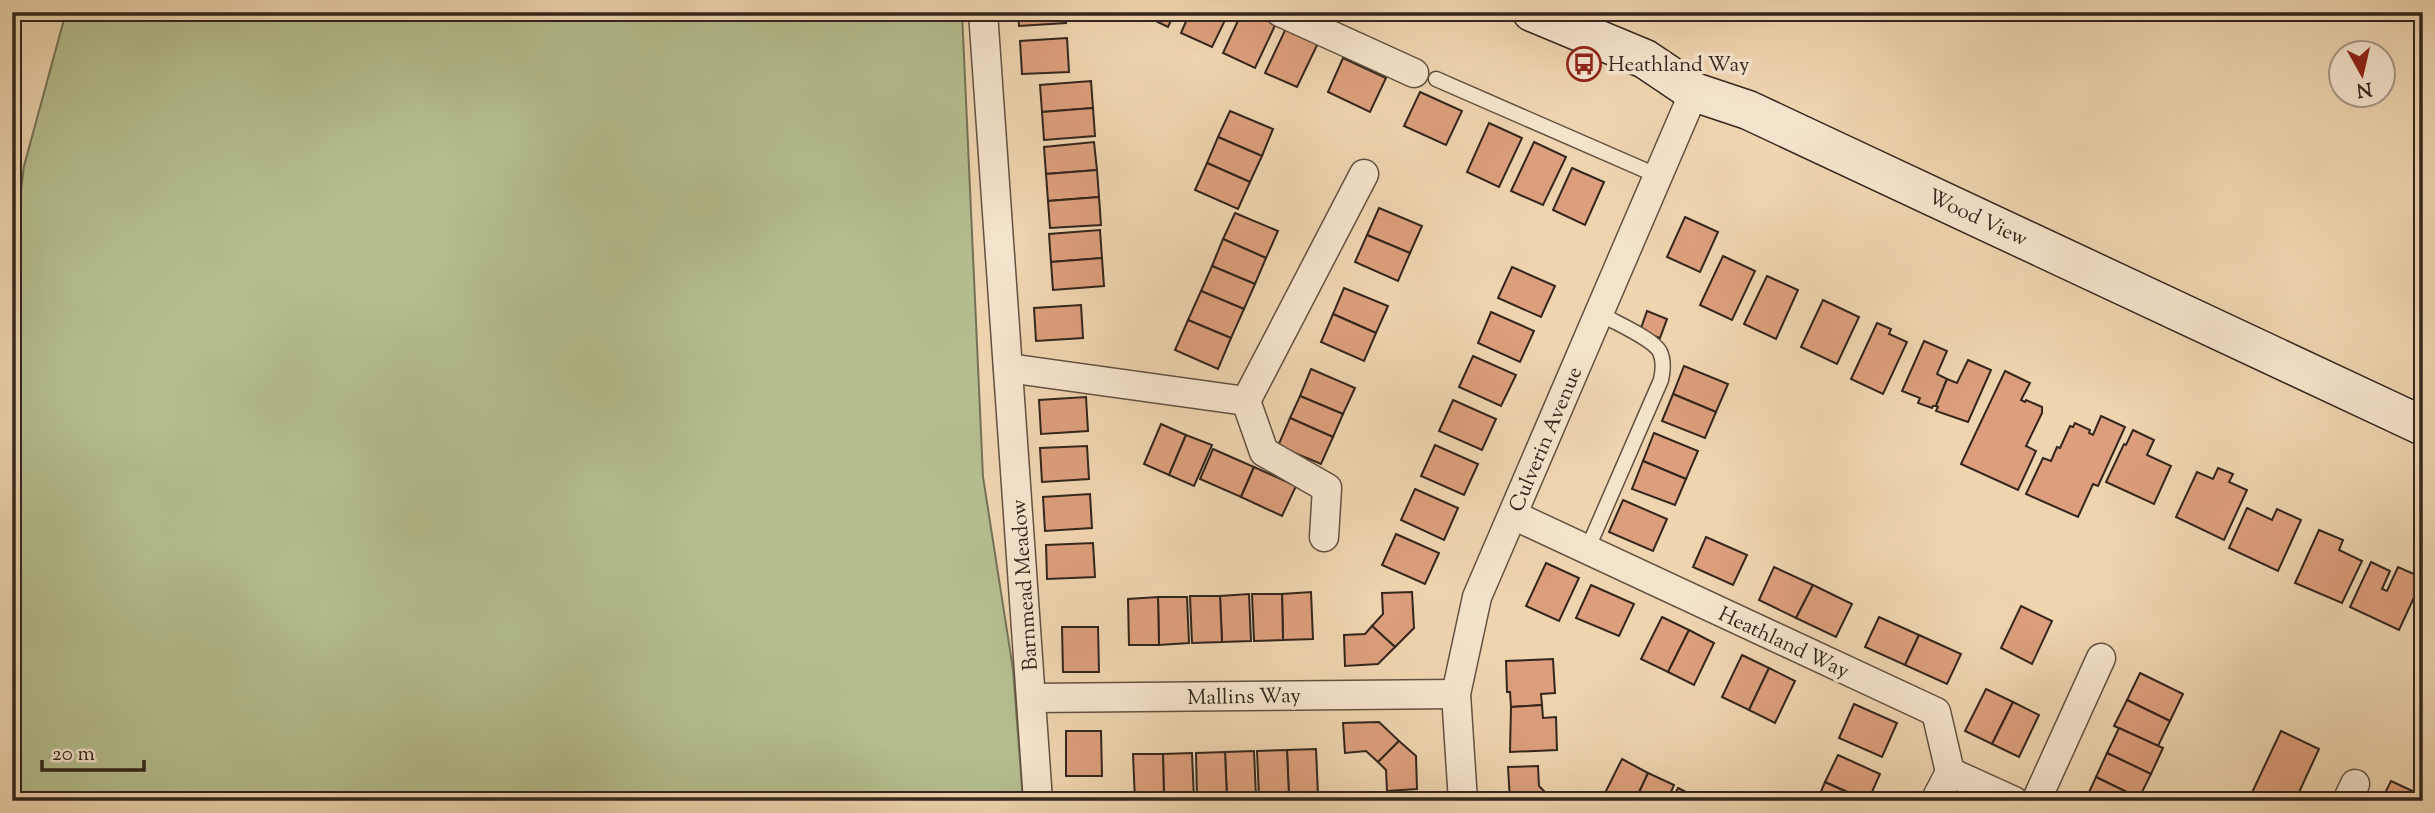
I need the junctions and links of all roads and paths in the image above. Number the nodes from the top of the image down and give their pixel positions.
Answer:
1 (983, 12) edge
2 (1280, 12) edge
3 (1532, 12) edge
4 (1425, 76) joint
5 (1694, 92) junction
6 (1364, 174) dead end
7 (1656, 175) junction
8 (1599, 313) junction
9 (1008, 368) junction
10 (1246, 401) junction
11 (2423, 426) edge
12 (1513, 515) junction
13 (1324, 537) dead end
14 (1587, 550) junction
15 (2101, 658) dead end
16 (1456, 694) junction
17 (1032, 698) junction
18 (1950, 772) junction
19 (1038, 801) edge
20 (1462, 801) edge
21 (1935, 801) edge
22 (2014, 801) edge
23 (2036, 801) edge

1 - 9 street, Barnmead Meadow
2 - 4 street
3 - 5 main road, Wood View
4 - 7 lane
5 - 7 street, Culverin Avenue
5 - 11 main road, Wood View
6 - 10 street
7 - 8 street, Culverin Avenue
8 - 12 street, Culverin Avenue
8 - 14 lane
9 - 10 street
9 - 17 street, Barnmead Meadow
10 - 13 street
12 - 14 street, Heathland Way
12 - 16 street, Culverin Avenue
14 - 18 street, Heathland Way
15 - 23 street
16 - 17 street, Mallins Way
16 - 20 street, Culverin Avenue
17 - 19 street, Barnmead Meadow
18 - 21 street
18 - 22 street

